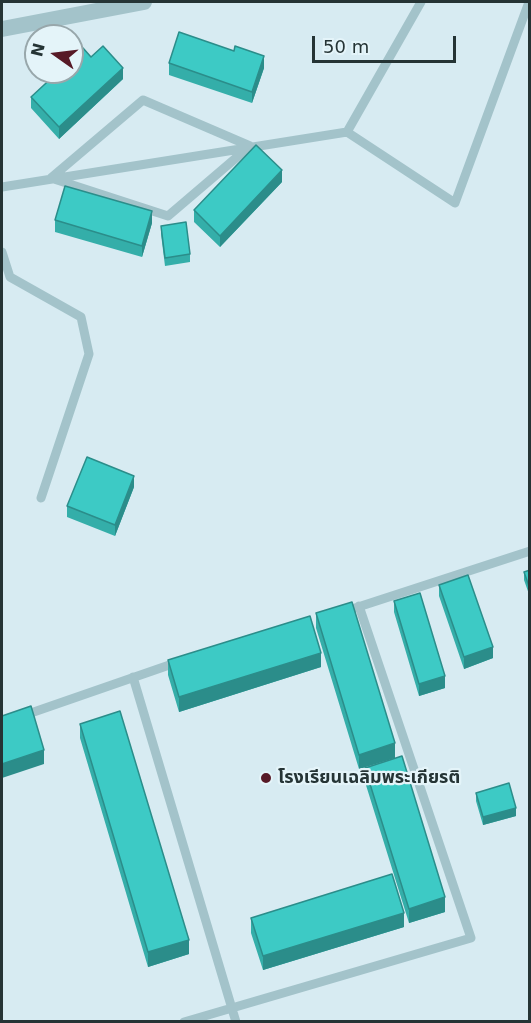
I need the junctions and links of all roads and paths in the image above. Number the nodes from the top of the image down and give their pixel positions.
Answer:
1 (144, 2) edge
2 (421, 2) edge
3 (529, 2) edge
4 (2, 29) edge
5 (347, 132) junction
6 (250, 146) junction
7 (51, 178) junction
8 (2, 187) edge
9 (2, 252) edge
10 (41, 498) dead end
11 (530, 551) edge
12 (359, 606) junction
13 (348, 610) edge
14 (189, 659) edge
15 (133, 677) junction
16 (2, 723) edge
17 (232, 1008) junction
18 (184, 1022) edge
19 (236, 1022) edge

1 - 4 street
2 - 5 lane
3 - 5 lane
5 - 6 lane
6 - 7 lane
6 - 7 lane
6 - 7 lane
7 - 8 lane
9 - 10 lane
11 - 12 lane
12 - 13 lane
12 - 17 lane
14 - 15 lane
15 - 16 lane
15 - 17 lane
17 - 18 lane
17 - 19 lane

